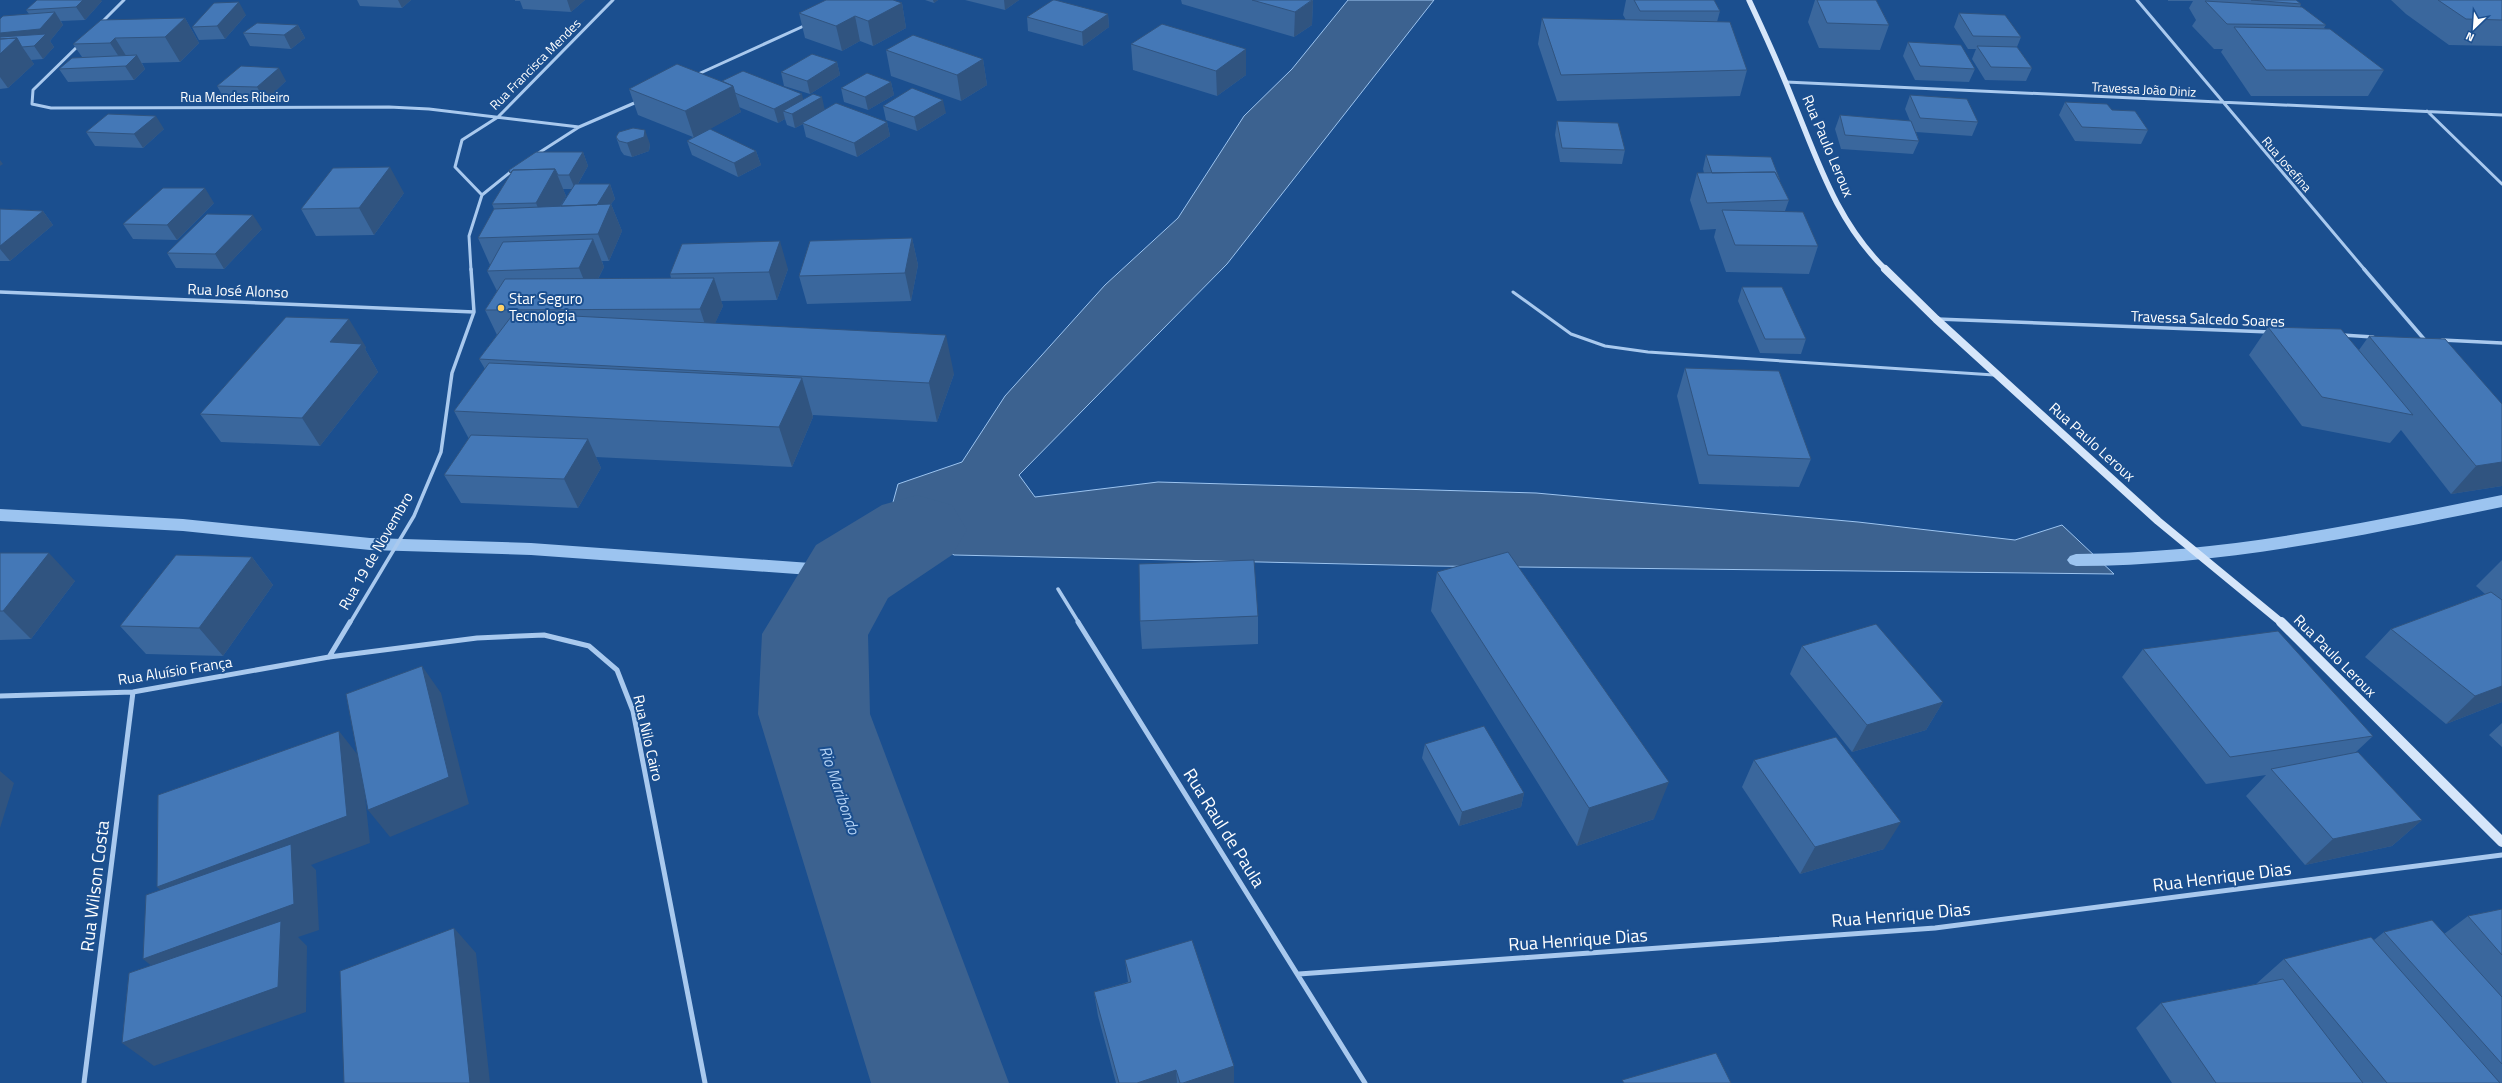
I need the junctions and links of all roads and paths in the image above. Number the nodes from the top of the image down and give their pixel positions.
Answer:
1 (124, 0) edge
2 (614, 0) edge
3 (1749, 0) edge
4 (2137, 0) edge
5 (812, 23) edge
6 (96, 28) edge
7 (84, 39) edge
8 (688, 78) edge
9 (1786, 82) junction
10 (645, 98) edge
11 (2222, 103) junction
12 (2427, 111) junction
13 (2502, 115) edge
14 (498, 116) junction
15 (579, 127) junction
16 (532, 157) edge
17 (519, 166) edge
18 (2502, 184) edge
19 (482, 195) junction
20 (0, 292) edge
21 (1513, 292) dead end
22 (474, 312) junction
23 (1936, 319) junction
24 (2274, 333) edge
25 (2338, 335) edge
26 (2377, 337) edge
27 (2416, 338) edge
28 (2424, 339) junction
29 (2432, 339) edge
30 (2440, 340) edge
31 (2502, 343) edge
32 (1998, 375) junction
33 (1058, 589) dead end
34 (329, 657) junction
35 (133, 692) junction
36 (0, 696) edge
37 (2502, 842) edge
38 (2502, 855) edge
39 (1299, 974) junction
40 (84, 1083) edge
41 (705, 1083) edge
42 (1365, 1083) edge

1 - 6 street
2 - 14 street, Rua Francisca Mendes
3 - 9 street, Rua Paulo Leroux
4 - 11 street, Rua Josefina
5 - 8 street
7 - 14 street, Rua Mendes Ribeiro
9 - 11 street, Travessa João Diniz
9 - 23 street, Rua Paulo Leroux
10 - 15 street
11 - 12 street, Travessa João Diniz
11 - 28 street, Rua Josefina
12 - 13 street, Travessa João Diniz
12 - 18 street
14 - 15 street, Rua Mendes Ribeiro
14 - 19 street, Rua Francisca Mendes
15 - 16 street
17 - 19 street
19 - 22 street, Rua 19 de Novembro
20 - 22 street, Rua José Alonso
21 - 32 lane
22 - 34 street, Rua 19 de Novembro
23 - 24 street, Travessa Salcedo Soares
23 - 32 street, Rua Paulo Leroux
25 - 26 street
27 - 28 street
28 - 29 street
30 - 31 street
32 - 37 street, Rua Paulo Leroux
33 - 39 street, Rua Raul de Paula
34 - 35 street, Rua Aluísio França
34 - 41 street, Rua Nilo Cairo
35 - 36 street, Rua Aluísio França
35 - 40 street, Rua Wilson Costa
38 - 39 street, Rua Henrique Dias
39 - 42 street, Rua Raul de Paula

